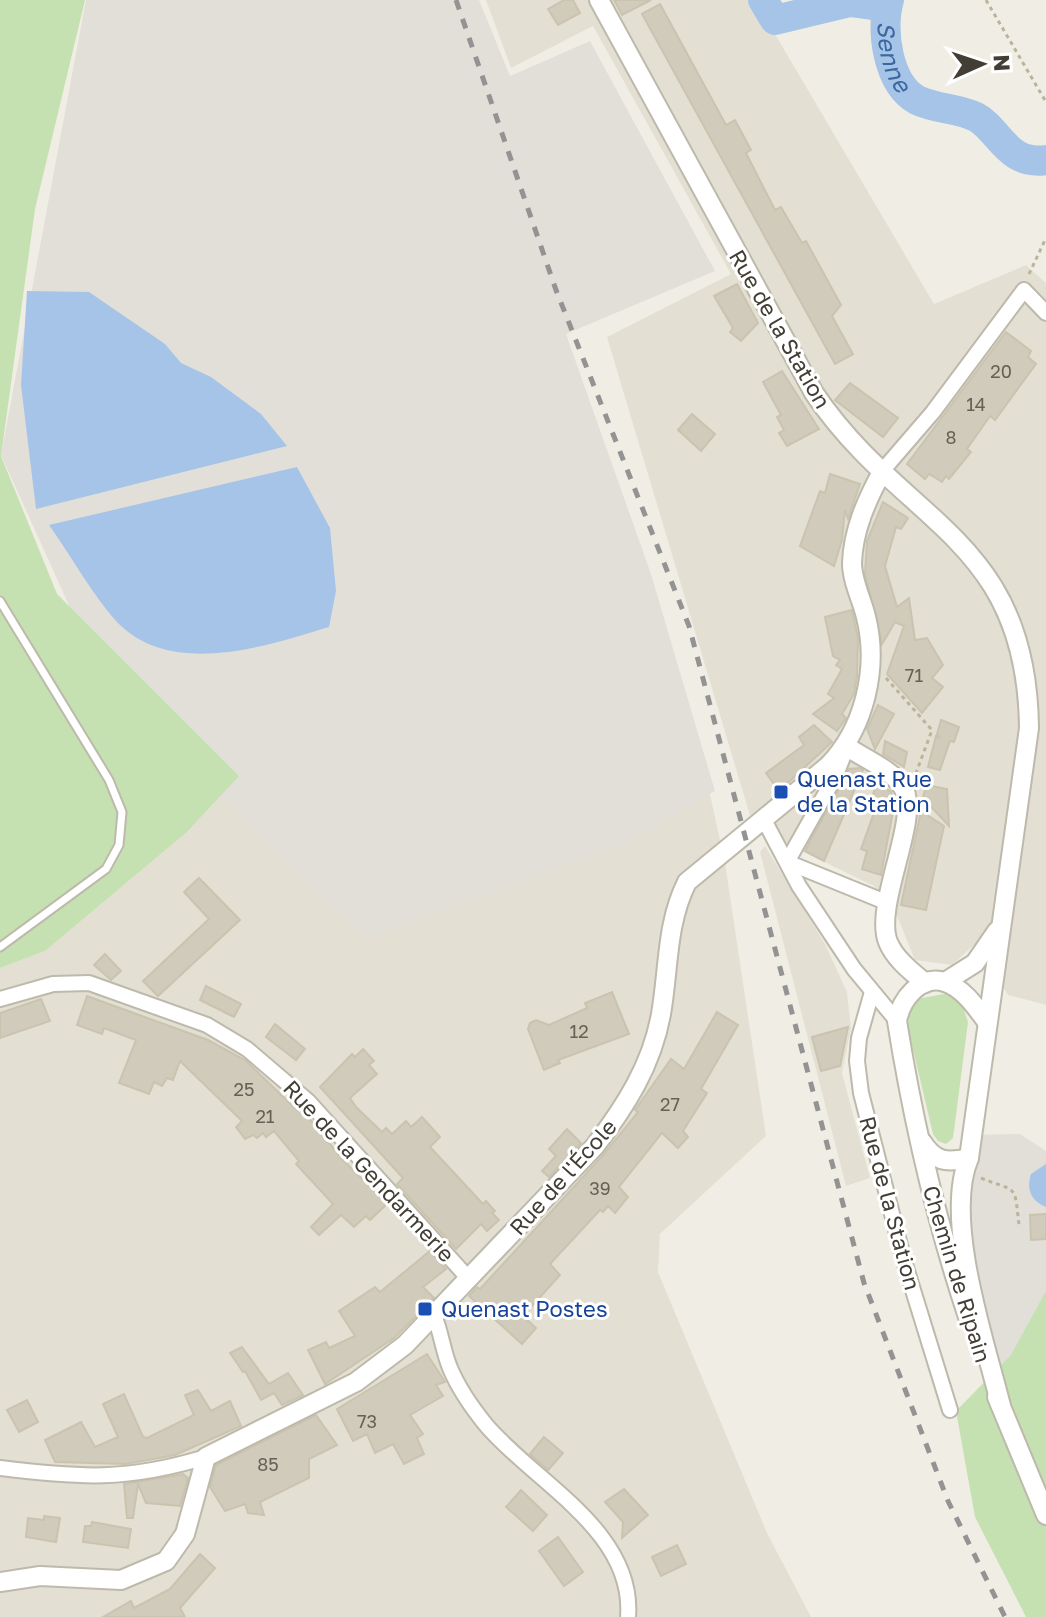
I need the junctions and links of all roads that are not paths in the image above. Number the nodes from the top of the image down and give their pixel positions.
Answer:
1 (599, 0) edge
2 (1046, 313) edge
3 (883, 470) junction
4 (0, 601) edge
5 (847, 747) junction
6 (763, 818) junction
7 (787, 862) junction
8 (888, 903) junction
9 (1001, 925) junction
10 (0, 947) edge
11 (945, 982) junction
12 (925, 983) junction
13 (872, 992) junction
14 (0, 999) edge
15 (897, 1021) junction
16 (987, 1022) junction
17 (921, 1140) junction
18 (966, 1164) junction
19 (469, 1279) junction
20 (434, 1315) junction
21 (1001, 1406) junction
22 (950, 1410) dead end
23 (206, 1457) junction
24 (0, 1468) edge
25 (1046, 1515) edge
26 (0, 1582) edge
27 (628, 1617) edge

1 - 3 street, Rue de la Station
2 - 3 street
3 - 5 street
3 - 9 street, Chemin de Ripain
4 - 10 lane
5 - 6 street, Rue de l'École
5 - 7 street
5 - 8 street
6 - 7 street
6 - 19 street, Rue de l'École
7 - 8 street
7 - 13 street
8 - 12 street
9 - 11 street, Chemin de Ripain
9 - 16 street, Chemin de Ripain
11 - 12 street
11 - 16 street
12 - 15 street
13 - 15 street
13 - 22 street, Rue de la Station
14 - 19 street, Rue de la Gendarmerie
15 - 17 street, Chemin de Ripain
16 - 18 street, Chemin de Ripain
17 - 18 street, Chemin de Ripain
17 - 21 street, Chemin de Ripain
18 - 21 street, Chemin de Ripain
19 - 20 street, Rue de l'École
20 - 23 street, Rue de l'École
20 - 27 street
21 - 25 street, Chemin de Ripain
23 - 24 street, Rue de l'École
23 - 26 street

